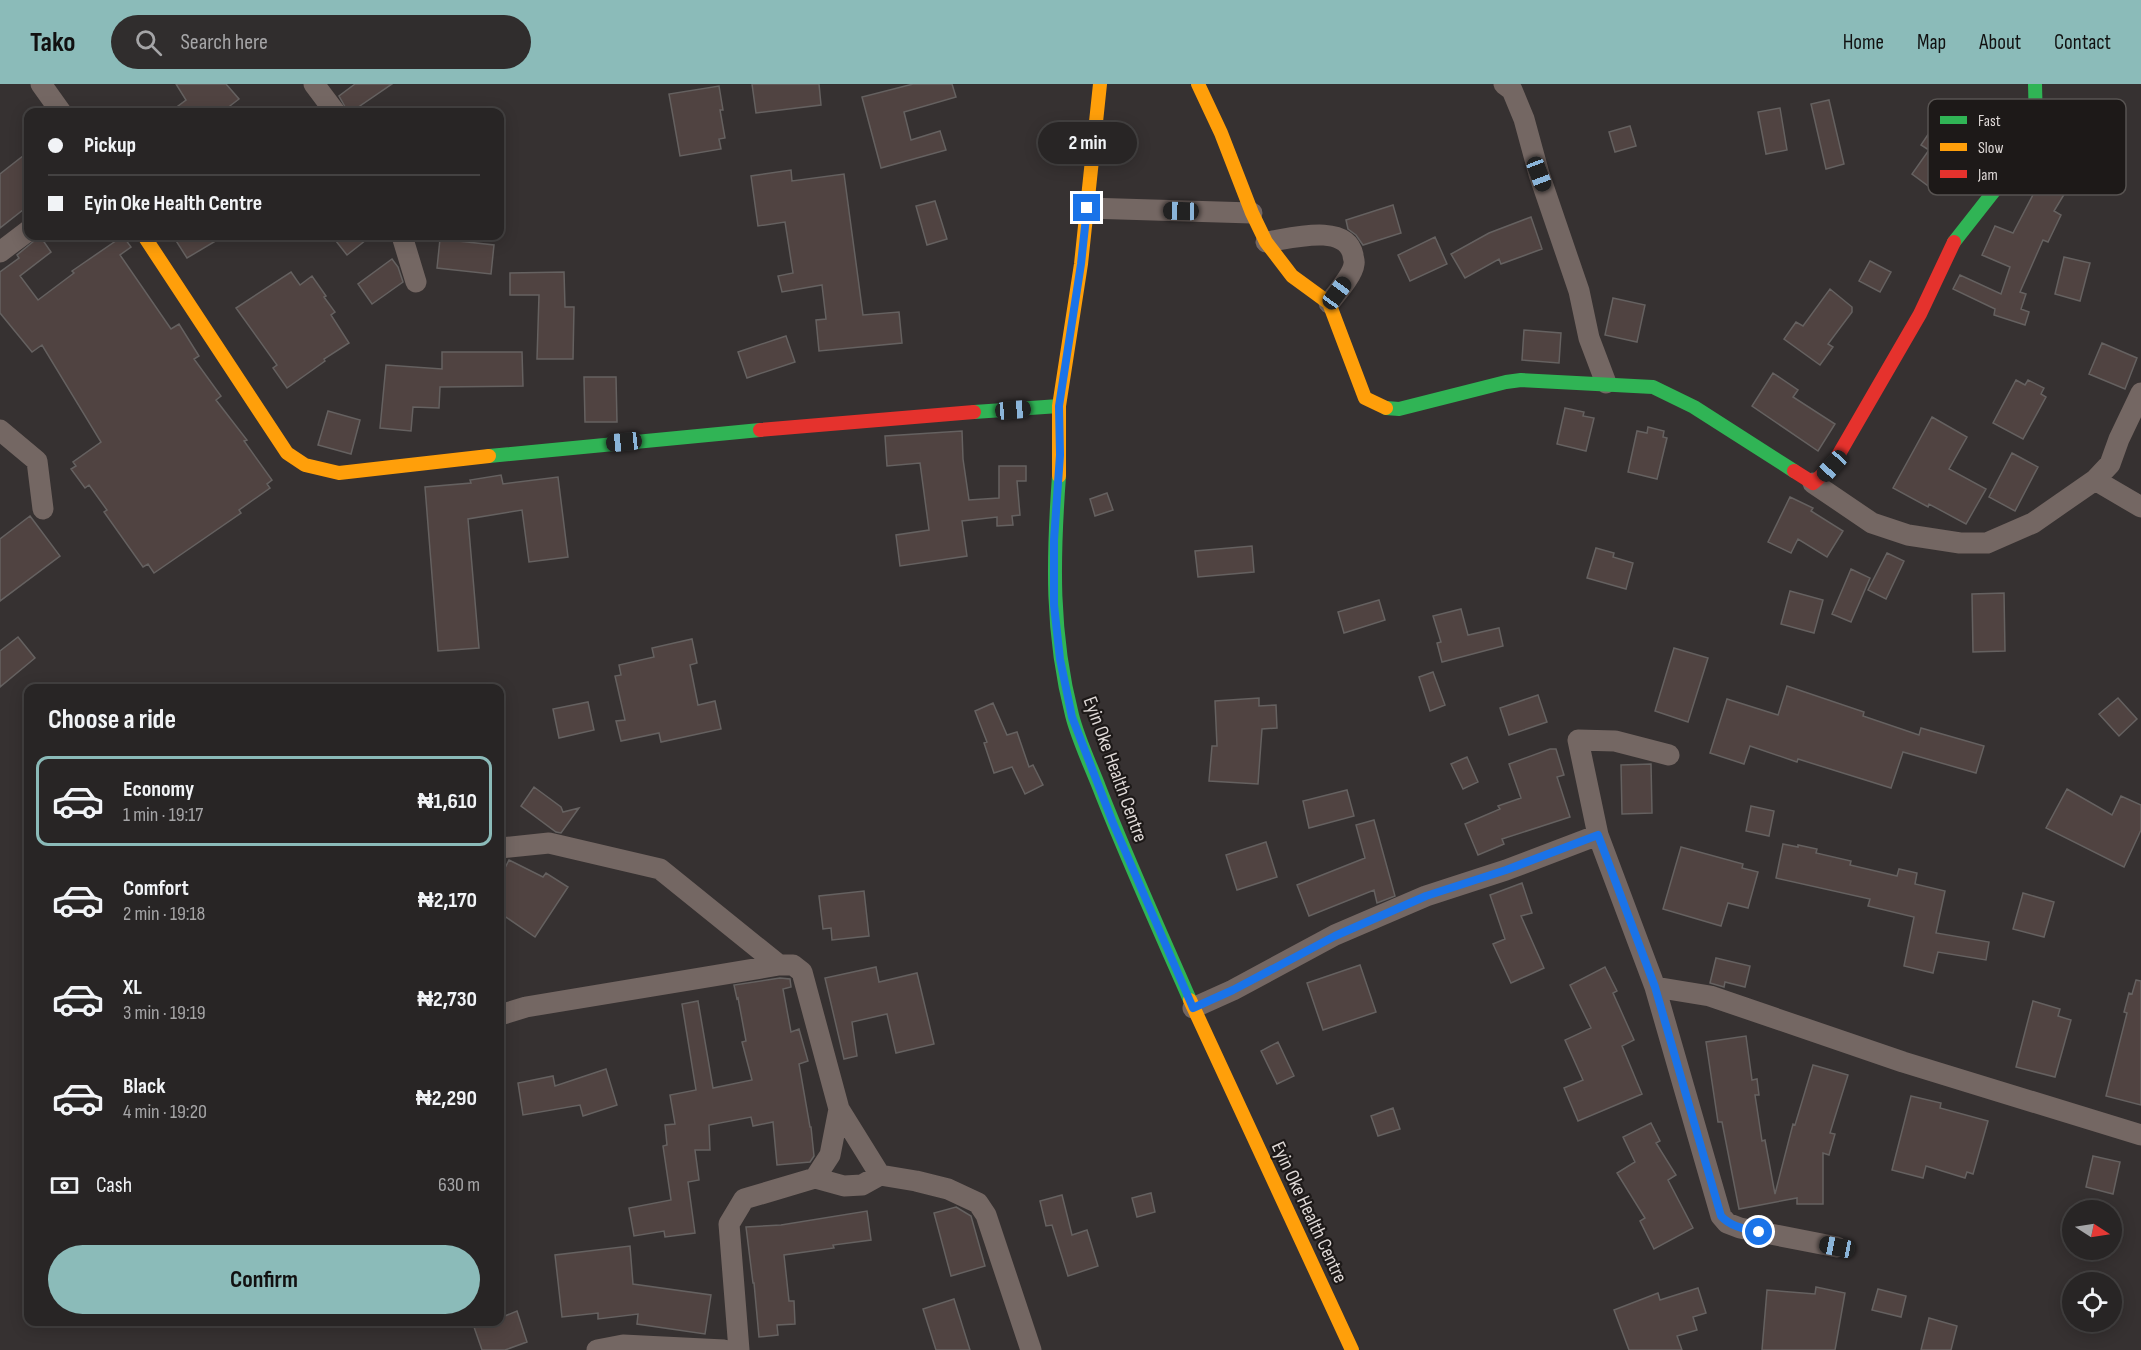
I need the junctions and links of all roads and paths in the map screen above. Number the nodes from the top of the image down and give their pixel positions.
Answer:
1 (41, 84) edge
2 (314, 84) edge
3 (1100, 84) edge
4 (1198, 84) edge
5 (1504, 84) edge
6 (2035, 84) edge
7 (2035, 99) edge
8 (58, 108) edge
9 (332, 108) edge
10 (1990, 195) edge
11 (1087, 208) junction
12 (1252, 213) junction
13 (24, 234) edge
14 (147, 240) edge
15 (403, 240) edge
16 (1266, 242) junction
17 (0, 252) edge
18 (416, 282) dead end
19 (1329, 303) junction
20 (1606, 383) junction
21 (2141, 393) edge
22 (1059, 406) junction
23 (0, 430) edge
24 (2095, 480) junction
25 (1813, 483) junction
26 (2141, 507) edge
27 (44, 509) dead end
28 (1669, 755) dead end
29 (1598, 835) junction
30 (504, 848) edge
31 (778, 965) junction
32 (1655, 987) junction
33 (1193, 1008) junction
34 (504, 1014) edge
35 (839, 1109) junction
36 (2141, 1135) edge
37 (880, 1175) junction
38 (815, 1178) junction
39 (1837, 1247) dead end
40 (597, 1350) edge
41 (724, 1350) edge
42 (739, 1350) edge
43 (1031, 1350) edge
44 (1352, 1350) edge

1 - 8 street
2 - 9 street
3 - 11 street, Eyin Oke Health Centre
4 - 12 street
5 - 20 street
6 - 7 street
10 - 25 street
11 - 12 street
11 - 22 street, Eyin Oke Health Centre
12 - 16 street
13 - 17 street
14 - 22 street
15 - 18 street
16 - 19 street
16 - 19 street
19 - 20 street
20 - 25 street
21 - 24 street
22 - 33 street, Eyin Oke Health Centre
23 - 27 street
24 - 25 street
24 - 26 street
28 - 29 street
29 - 32 street
29 - 33 street
30 - 31 street
31 - 34 street
31 - 35 street
32 - 36 street
32 - 39 street
33 - 44 street, Eyin Oke Health Centre
35 - 37 street
35 - 38 street
37 - 38 street
37 - 43 street
38 - 42 street
40 - 41 street

